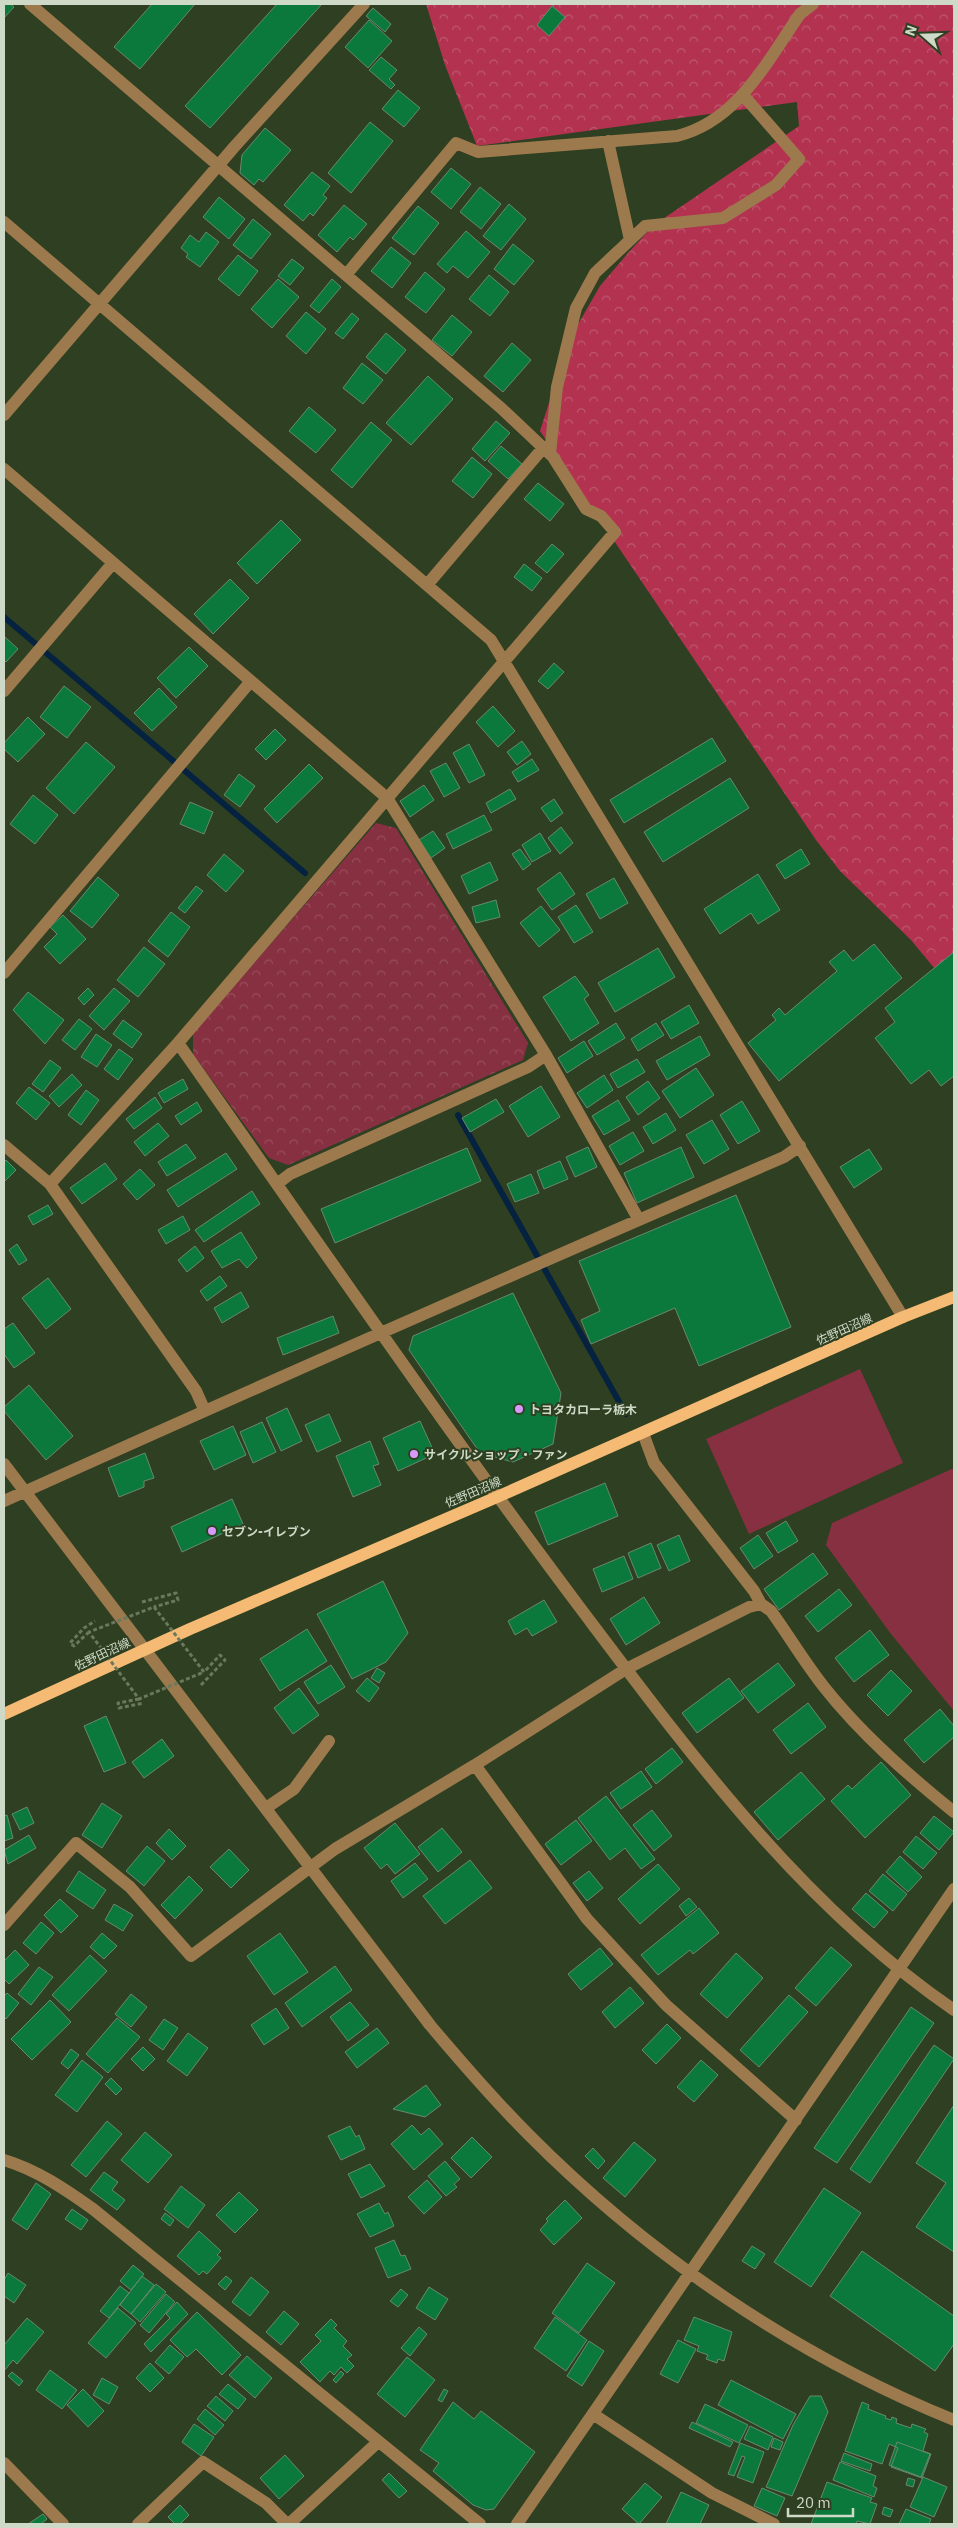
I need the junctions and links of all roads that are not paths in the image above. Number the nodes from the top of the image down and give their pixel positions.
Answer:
1 (30, 4) edge
2 (364, 4) edge
3 (813, 4) edge
4 (743, 95) junction
5 (608, 142) junction
6 (218, 166) junction
7 (4, 222) edge
8 (630, 240) junction
9 (346, 275) junction
10 (99, 304) junction
11 (4, 415) edge
12 (546, 451) junction
13 (4, 469) edge
14 (113, 563) junction
15 (426, 585) junction
16 (505, 660) junction
17 (251, 681) junction
18 (4, 691) edge
19 (388, 798) junction
20 (4, 973) edge
21 (178, 1043) junction
22 (546, 1055) junction
23 (4, 1145) edge
24 (800, 1146) junction
25 (50, 1184) junction
26 (278, 1184) junction
27 (639, 1220) junction
28 (954, 1297) edge
29 (903, 1317) junction
30 (380, 1335) junction
31 (204, 1410) junction
32 (643, 1433) junction
33 (4, 1464) edge
34 (25, 1492) junction
35 (497, 1497) junction
36 (4, 1501) edge
37 (761, 1604) junction
38 (144, 1650) junction
39 (626, 1668) junction
40 (4, 1714) edge
41 (329, 1741) dead end
42 (475, 1765) junction
43 (266, 1808) junction
44 (954, 1812) edge
45 (310, 1866) junction
46 (954, 1889) edge
47 (4, 1925) edge
48 (900, 1968) junction
49 (954, 2010) edge
50 (796, 2120) junction
51 (5, 2158) edge
52 (691, 2274) junction
53 (593, 2414) junction
54 (954, 2420) edge
55 (378, 2442) junction
56 (4, 2463) edge
57 (63, 2524) edge
58 (138, 2524) edge
59 (288, 2524) edge
60 (480, 2524) edge
61 (517, 2524) edge
62 (774, 2524) edge

1 - 6 street
2 - 6 street
3 - 4 street
4 - 5 street
4 - 8 street
5 - 8 street
5 - 9 street
6 - 9 street
6 - 10 street
7 - 10 street
8 - 12 street
9 - 12 street
10 - 11 street
10 - 15 street
12 - 15 street
12 - 16 street
13 - 14 street
14 - 17 street
14 - 18 street
15 - 16 street
16 - 19 street
16 - 24 street
17 - 19 street
17 - 20 street
19 - 21 street
19 - 22 street
21 - 25 street
21 - 26 street
22 - 26 street
22 - 27 street
23 - 25 street
24 - 27 street
24 - 29 street
25 - 31 street
26 - 30 street
27 - 30 street
28 - 29 main road, 佐野田沼線
29 - 32 main road, 佐野田沼線
30 - 31 street
30 - 35 street
31 - 34 street
32 - 35 main road, 佐野田沼線
32 - 37 street
33 - 34 street
34 - 36 street
34 - 38 street
35 - 38 main road, 佐野田沼線
35 - 39 street
37 - 39 street
37 - 44 street
38 - 40 main road, 佐野田沼線
38 - 43 street
39 - 42 street
39 - 48 street
41 - 43 street
42 - 45 street
42 - 50 street
43 - 45 street
45 - 47 street
45 - 52 street
46 - 48 street
48 - 49 street
48 - 50 street
50 - 52 street
51 - 55 street
52 - 53 street
52 - 54 street
53 - 61 street
53 - 62 street
55 - 59 street
55 - 60 street
56 - 57 street
58 - 59 street

